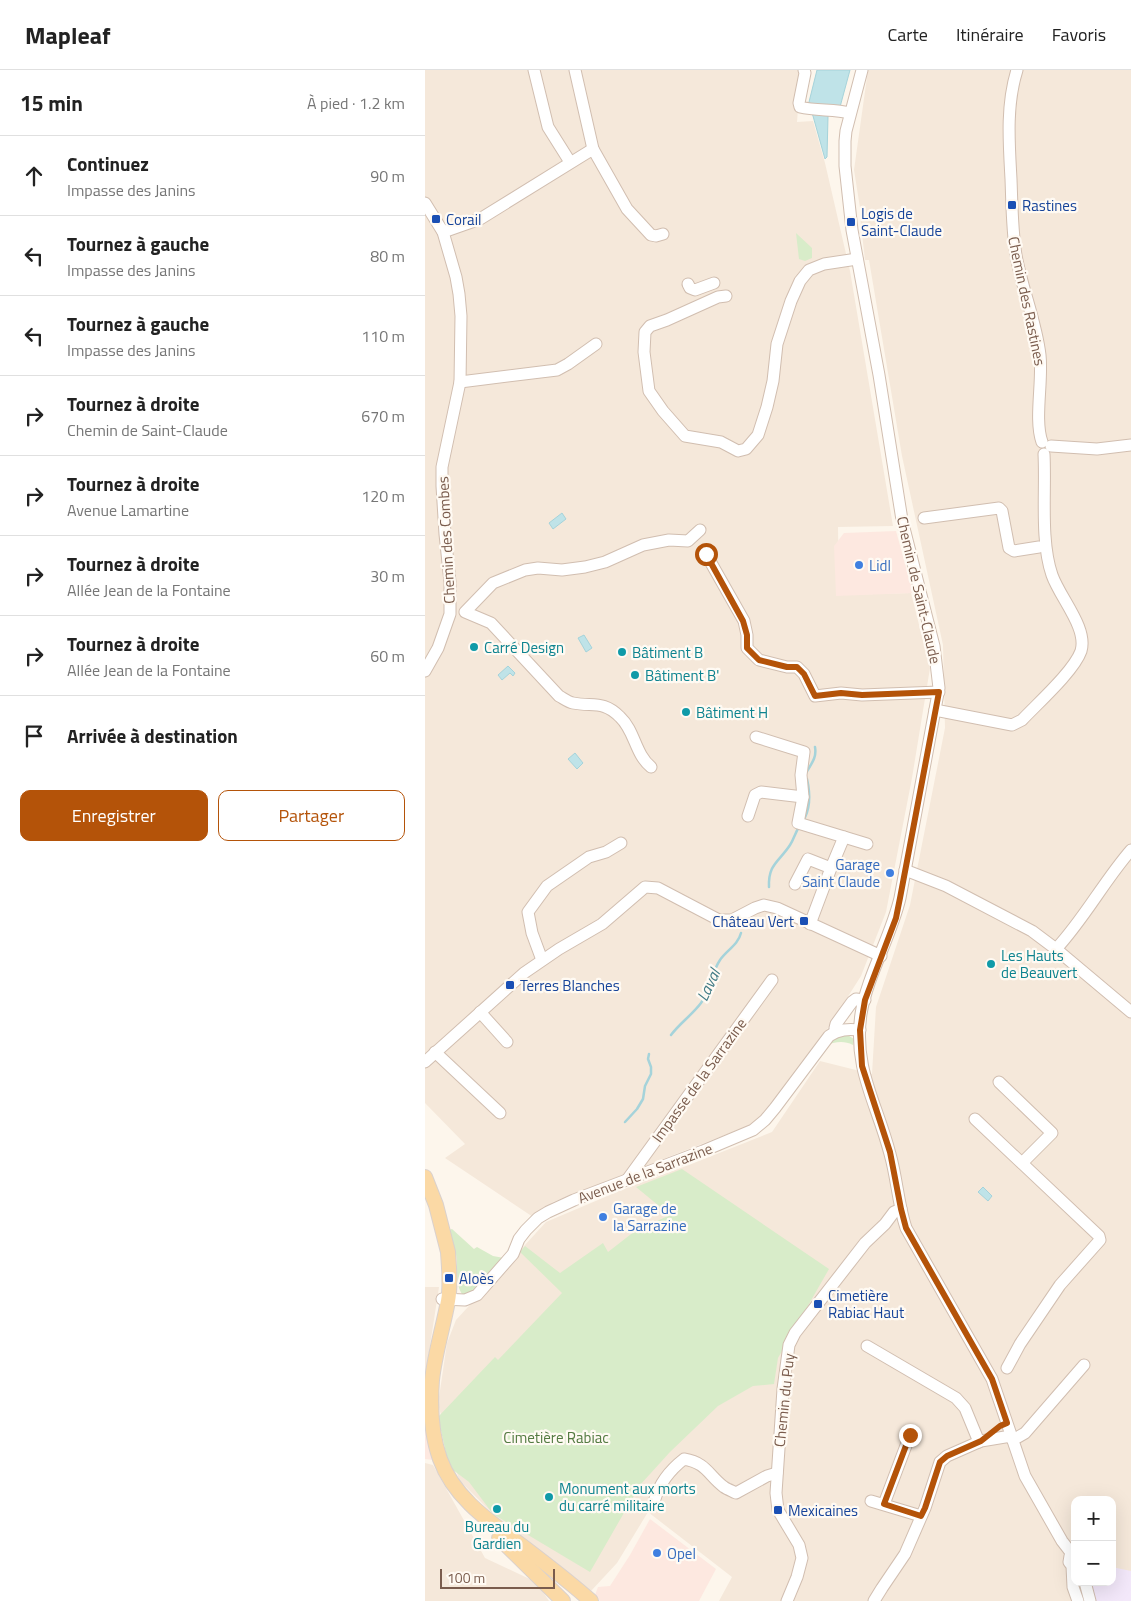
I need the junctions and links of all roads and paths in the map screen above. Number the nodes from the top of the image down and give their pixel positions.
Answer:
1 (534, 70) edge
2 (575, 70) edge
3 (804, 70) edge
4 (862, 70) edge
5 (1017, 70) edge
6 (845, 112) junction
7 (593, 149) junction
8 (570, 162) junction
9 (425, 203) edge
10 (443, 232) junction
11 (663, 234) dead end
12 (857, 259) junction
13 (713, 283) dead end
14 (688, 284) dead end
15 (726, 296) dead end
16 (596, 344) dead end
17 (460, 382) junction
18 (1131, 445) edge
19 (1046, 447) junction
20 (924, 518) dead end
21 (700, 530) dead end
22 (1039, 547) dead end
23 (706, 554) dead end
24 (425, 671) edge
25 (939, 692) junction
26 (935, 710) junction
27 (755, 737) dead end
28 (651, 767) dead end
29 (803, 797) junction
30 (748, 816) dead end
31 (844, 837) junction
32 (621, 843) dead end
33 (867, 844) dead end
34 (1131, 850) edge
35 (831, 868) junction
36 (905, 870) junction
37 (795, 884) dead end
38 (810, 924) junction
39 (1056, 949) junction
40 (881, 956) junction
41 (542, 960) junction
42 (772, 980) dead end
43 (865, 1000) junction
44 (479, 1012) junction
45 (1131, 1012) edge
46 (860, 1030) junction
47 (836, 1031) junction
48 (507, 1042) dead end
49 (435, 1052) junction
50 (425, 1062) edge
51 (999, 1082) dead end
52 (500, 1112) dead end
53 (975, 1119) dead end
54 (1023, 1163) junction
55 (425, 1177) edge
56 (627, 1180) junction
57 (425, 1190) edge
58 (902, 1214) junction
59 (445, 1299) junction
60 (867, 1346) dead end
61 (1083, 1364) dead end
62 (1007, 1368) dead end
63 (427, 1398) edge
64 (1007, 1423) junction
65 (910, 1435) dead end
66 (1012, 1438) junction
67 (980, 1442) junction
68 (777, 1473) junction
69 (655, 1499) dead end
70 (871, 1501) dead end
71 (884, 1504) junction
72 (921, 1516) junction
73 (1071, 1557) edge
74 (555, 1570) junction
75 (548, 1585) junction
76 (1073, 1586) edge
77 (1086, 1586) edge
78 (563, 1601) edge
79 (591, 1601) edge
80 (787, 1601) edge
81 (874, 1601) edge
82 (1078, 1601) edge
83 (1090, 1601) edge

1 - 8 street
2 - 7 street
3 - 6 street
4 - 6 street, Chemin de Saint-Claude
5 - 19 street, Chemin des Rastines
6 - 12 street, Chemin de Saint-Claude
7 - 8 street
7 - 11 street
8 - 10 street
9 - 10 street, Chemin des Combes
10 - 17 street, Chemin des Combes
12 - 15 street
12 - 25 street, Chemin de Saint-Claude
13 - 14 street
16 - 17 street
17 - 24 street, Chemin des Combes
18 - 19 street
19 - 26 street, Chemin des Rastines
20 - 22 street
21 - 28 street
23 - 25 street
25 - 26 street, Chemin de Saint-Claude
26 - 36 street, Chemin de Saint-Claude
27 - 29 street
29 - 30 street
29 - 31 street
31 - 33 street
31 - 35 street
32 - 41 street
34 - 39 street
35 - 37 street
35 - 38 street
36 - 39 street
36 - 40 street, Chemin de Saint-Claude
38 - 40 street
38 - 41 street
39 - 45 street
40 - 43 street, Chemin de Saint-Claude
41 - 44 street
42 - 56 street, Impasse de la Sarrazine
43 - 46 street, Chemin de Saint-Claude
43 - 47 street, Avenue de la Sarrazine
44 - 48 street
44 - 49 street
46 - 47 street
46 - 58 street, Chemin de Saint-Claude
47 - 56 street, Avenue de la Sarrazine
49 - 50 street
49 - 52 street
51 - 54 street
53 - 54 street
54 - 62 street
55 - 59 main road
56 - 59 street, Avenue de la Sarrazine
57 - 59 main road
58 - 64 street, Chemin de Saint-Claude
58 - 68 street, Chemin du Puy
59 - 63 main road
60 - 67 street
61 - 66 street
63 - 74 main road
63 - 75 main road
64 - 66 street, Chemin de Saint-Claude
64 - 67 street
65 - 71 street
66 - 67 street
66 - 73 street, Chemin de Saint-Claude
67 - 72 street
68 - 69 street
68 - 80 street, Chemin du Puy
70 - 71 street
71 - 72 street
72 - 81 street
74 - 75 main road
74 - 79 main road
75 - 78 main road
76 - 82 street, Chemin de Saint-Claude
77 - 83 street

